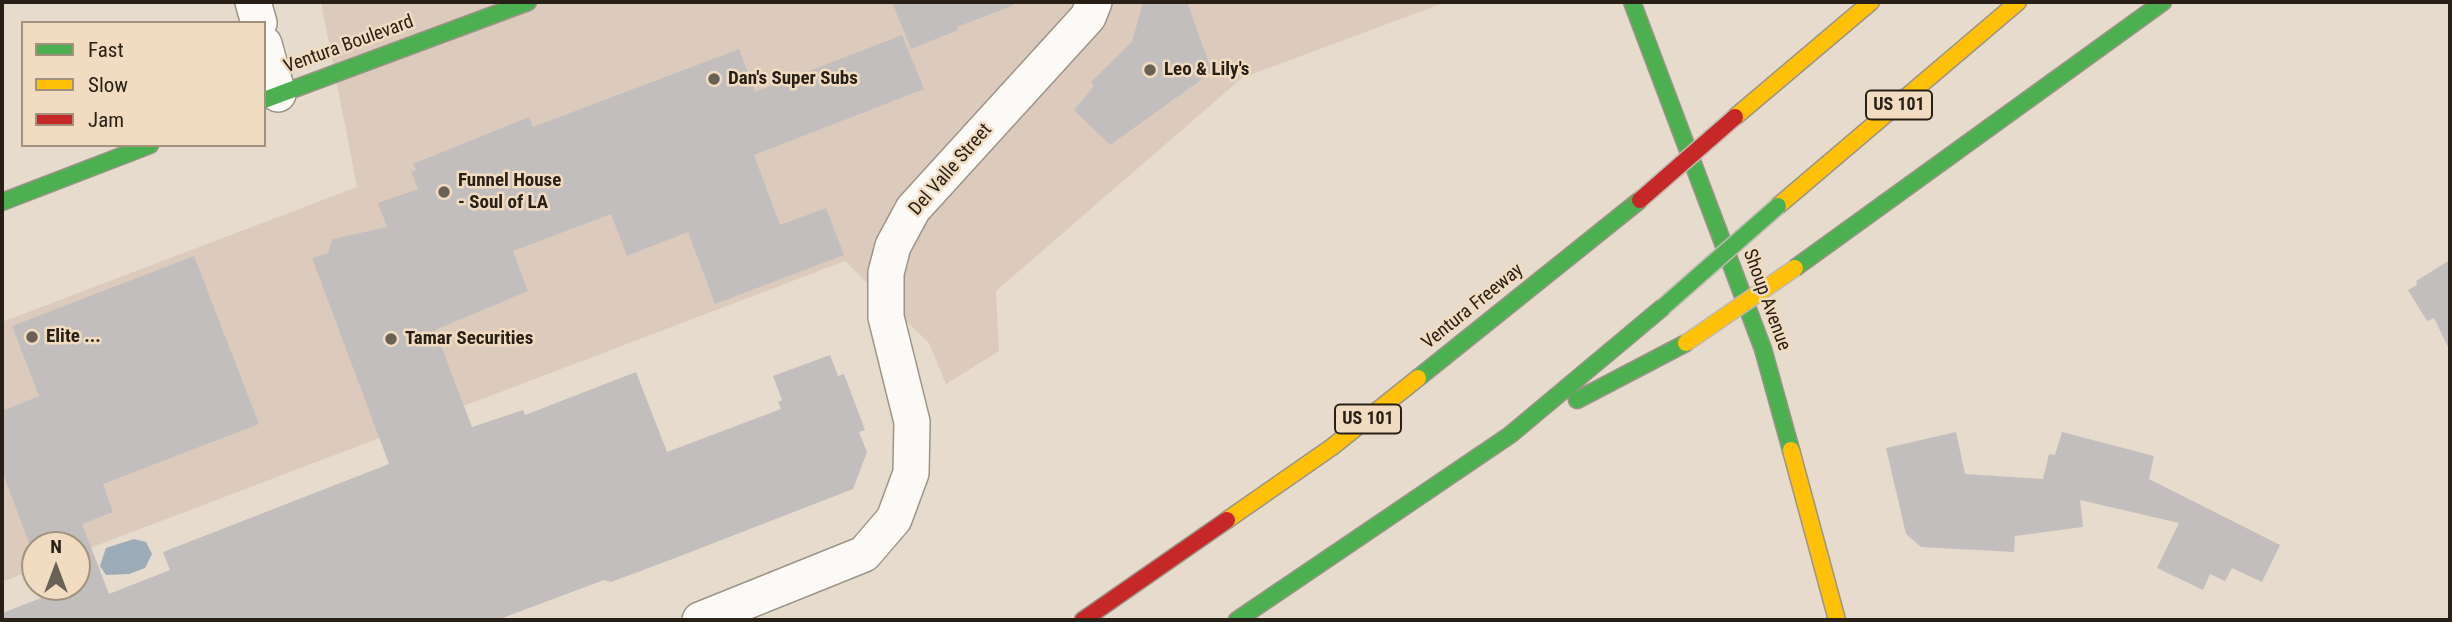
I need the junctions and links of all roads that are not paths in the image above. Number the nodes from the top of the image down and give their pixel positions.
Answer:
1 (253, 2) edge
2 (528, 2) edge
3 (1094, 2) edge
4 (1632, 2) edge
5 (1871, 2) edge
6 (2018, 2) edge
7 (2163, 2) edge
8 (258, 21) edge
9 (266, 59) edge
10 (271, 97) edge
11 (145, 147) edge
12 (2, 202) edge
13 (1510, 435) junction
14 (700, 620) edge
15 (1083, 620) edge
16 (1237, 620) edge
17 (1837, 620) edge

1 - 8 street
2 - 10 main road, Ventura Boulevard
3 - 14 street, Del Valle Street
4 - 17 main road, Shoup Avenue
5 - 15 main road, Ventura Freeway / US 101, bridge
6 - 13 main road, US 101, bridge
7 - 13 main road, bridge
9 - 10 street
11 - 12 main road
13 - 16 main road, US 101

